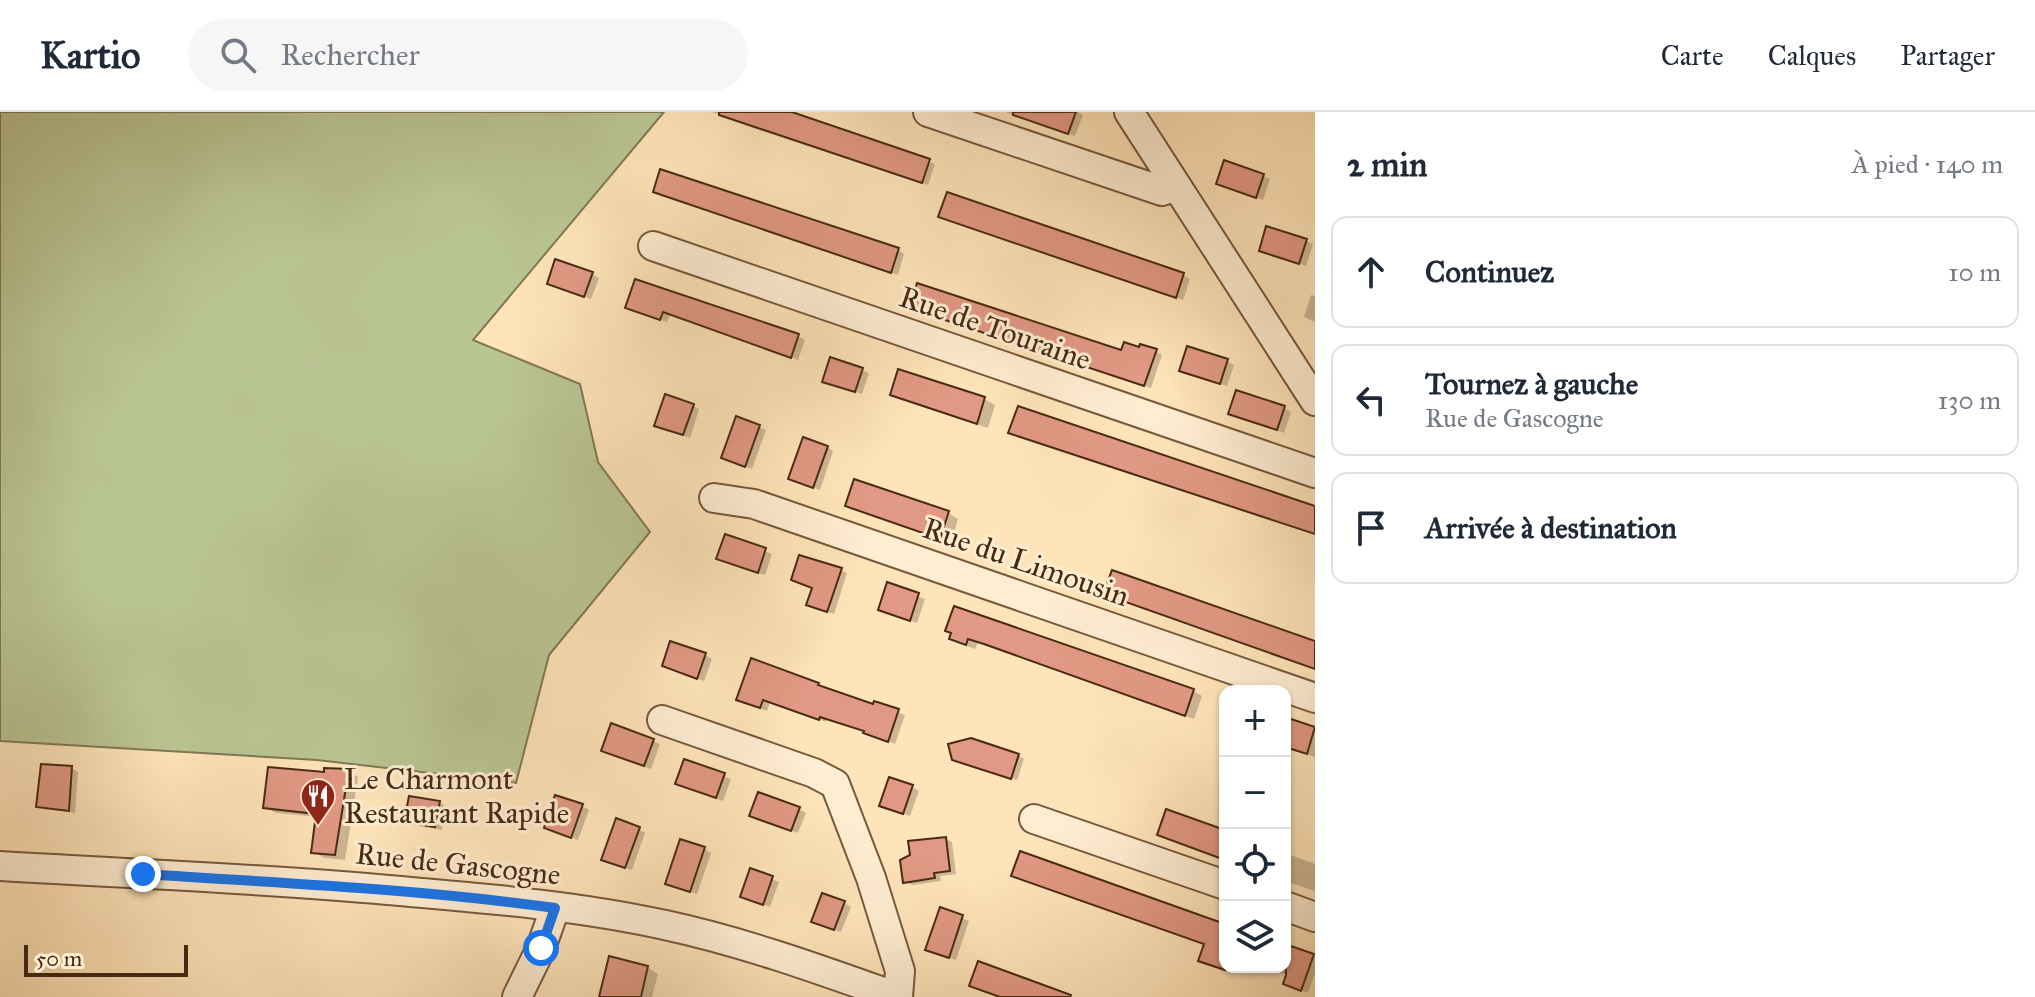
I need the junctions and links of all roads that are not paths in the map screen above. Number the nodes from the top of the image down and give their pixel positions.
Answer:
1 (928, 112) edge
2 (1129, 112) edge
3 (1176, 186) junction
4 (653, 246) dead end
5 (1315, 400) edge
6 (1315, 473) edge
7 (714, 498) dead end
8 (1315, 698) edge
9 (662, 720) dead end
10 (1034, 819) dead end
11 (0, 866) edge
12 (1219, 883) edge
13 (555, 908) junction
14 (1291, 908) edge
15 (1315, 917) edge
16 (517, 997) edge
17 (897, 997) edge

1 - 3 street
2 - 3 street
3 - 5 street
4 - 6 street, Rue de Touraine
7 - 8 street, Rue du Limousin
9 - 17 street
10 - 12 street
11 - 13 street, Rue de Gascogne
13 - 16 street
13 - 17 street, Rue de Gascogne
14 - 15 street

